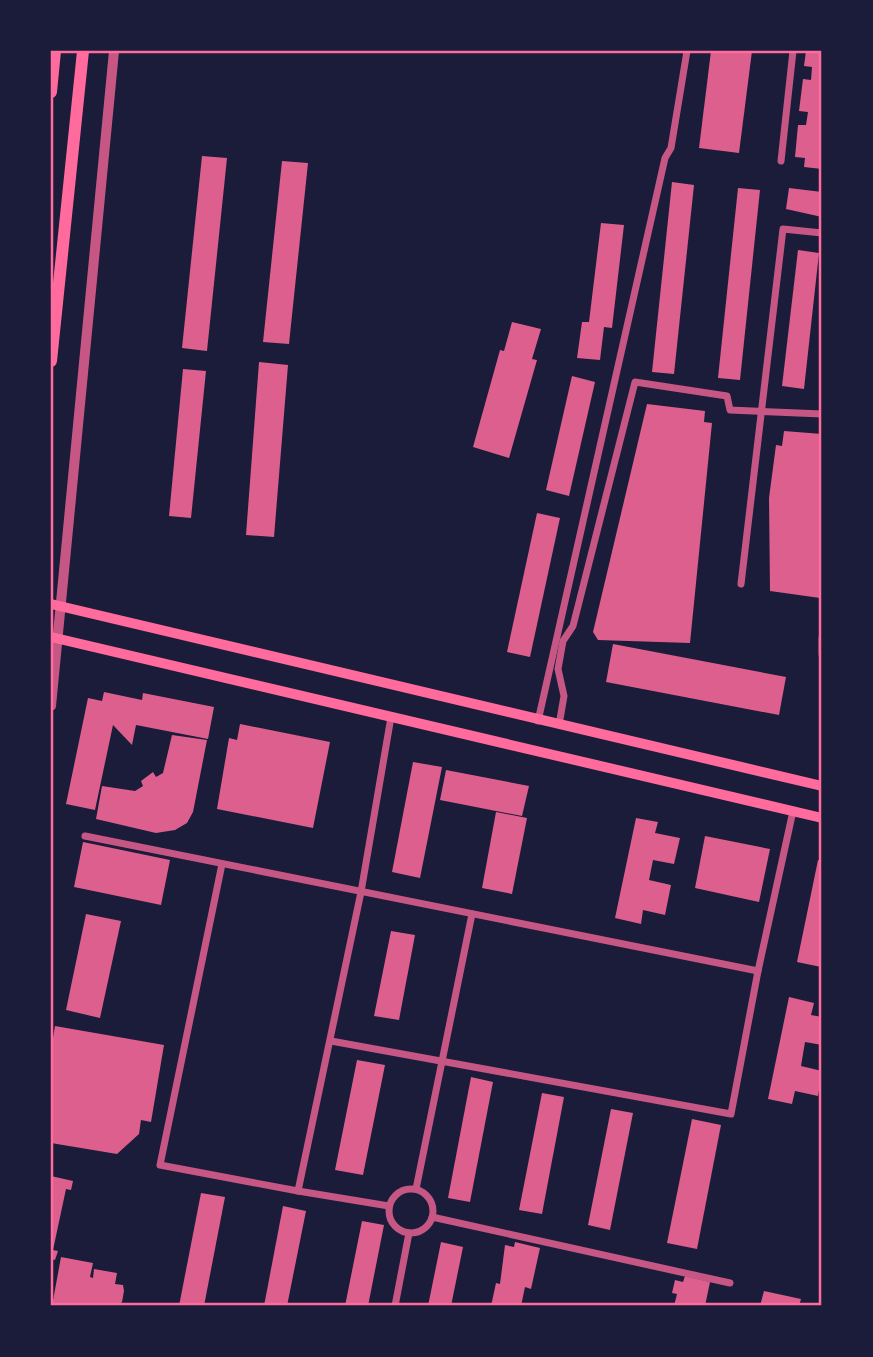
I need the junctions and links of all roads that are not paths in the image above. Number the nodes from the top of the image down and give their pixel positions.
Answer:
1 (55, 51) edge
2 (83, 51) edge
3 (114, 51) edge
4 (687, 51) edge
5 (793, 51) edge
6 (51, 92) edge
7 (781, 161) dead end
8 (822, 233) edge
9 (51, 361) edge
10 (762, 411) junction
11 (822, 414) edge
12 (741, 584) dead end
13 (55, 606) edge
14 (54, 638) edge
15 (822, 638) edge
16 (822, 654) edge
17 (51, 706) edge
18 (391, 717) junction
19 (538, 720) junction
20 (559, 725) junction
21 (822, 786) edge
22 (793, 811) junction
23 (822, 818) edge
24 (85, 836) dead end
25 (222, 864) junction
26 (361, 892) junction
27 (472, 914) junction
28 (758, 971) junction
29 (331, 1041) junction
30 (443, 1063) junction
31 (416, 1189) junction
32 (298, 1191) junction
33 (389, 1206) junction
34 (432, 1217) junction
35 (409, 1233) junction
36 (730, 1283) dead end
37 (395, 1306) edge

1 - 6 highway
2 - 9 highway
3 - 13 street
4 - 19 street
5 - 7 street
8 - 10 street
10 - 11 street
10 - 12 street
10 - 20 street
13 - 14 street
13 - 19 main road
14 - 17 street
14 - 18 main road
15 - 16 street
18 - 22 main road
18 - 26 street
19 - 20 main road
20 - 21 main road
22 - 23 main road
22 - 28 street
24 - 25 street
25 - 26 street
25 - 32 street
26 - 27 street
26 - 29 street
27 - 28 street
27 - 30 street
28 - 30 street
29 - 30 street
29 - 32 street
30 - 31 street
31 - 33 street
31 - 34 street
32 - 33 street
33 - 35 street
34 - 35 street
34 - 36 street
35 - 37 street

